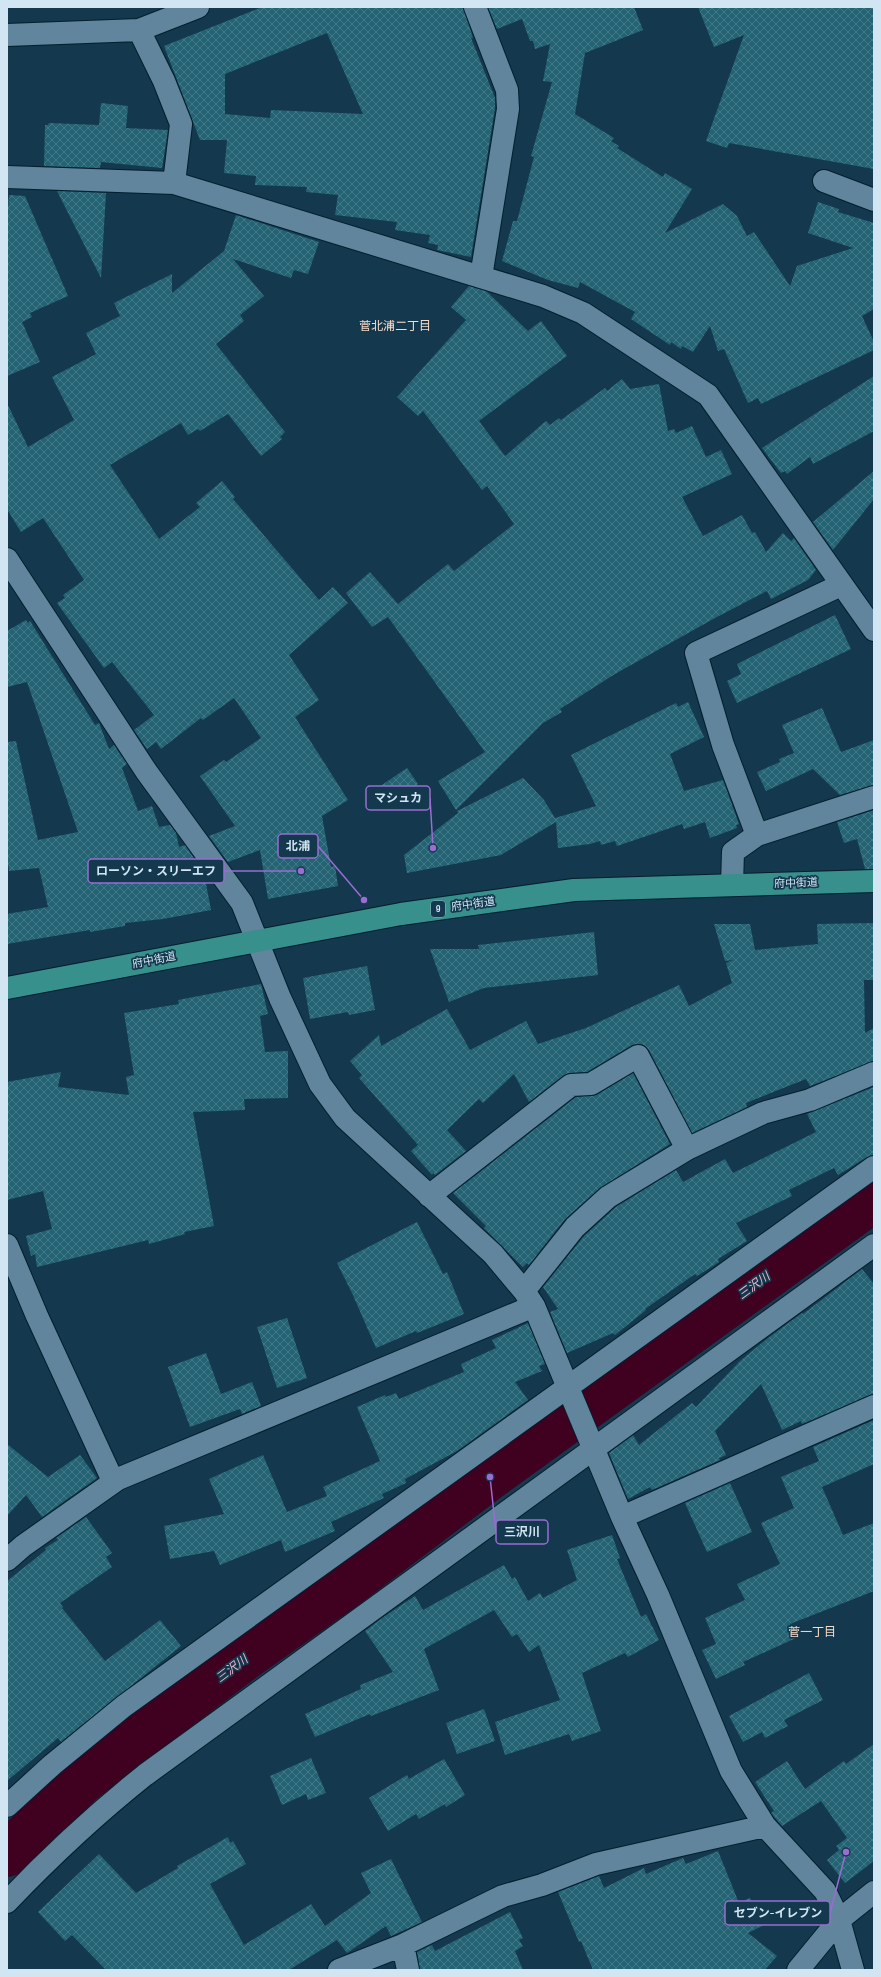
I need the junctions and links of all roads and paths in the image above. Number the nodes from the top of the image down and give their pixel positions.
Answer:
1 (198, 7) edge
2 (475, 7) edge
3 (139, 30) junction
4 (7, 35) edge
5 (7, 177) edge
6 (824, 181) dead end
7 (174, 184) junction
8 (874, 200) edge
9 (481, 277) junction
10 (7, 559) edge
11 (841, 585) junction
12 (874, 630) edge
13 (874, 797) edge
14 (757, 835) junction
15 (874, 881) edge
16 (732, 886) junction
17 (257, 940) junction
18 (7, 988) edge
19 (874, 1073) edge
20 (687, 1149) junction
21 (874, 1167) edge
22 (429, 1196) junction
23 (874, 1244) edge
24 (7, 1245) edge
25 (529, 1298) junction
26 (568, 1388) junction
27 (874, 1406) edge
28 (594, 1448) junction
29 (113, 1481) junction
30 (622, 1517) junction
31 (7, 1560) edge
32 (7, 1806) edge
33 (765, 1826) junction
34 (874, 1892) edge
35 (7, 1902) edge
36 (839, 1920) junction
37 (403, 1945) junction
38 (339, 1970) edge
39 (408, 1970) edge
40 (798, 1970) edge
41 (853, 1970) edge

1 - 3 street
2 - 9 street
3 - 4 street
3 - 7 street
5 - 7 street
6 - 8 street
7 - 9 street
9 - 11 street
10 - 17 street
11 - 12 street
11 - 14 street
13 - 14 street
14 - 16 street
15 - 16 main road, 府中街道 / 9
16 - 17 main road, 府中街道 / 9
17 - 18 main road, 府中街道 / 9
17 - 22 street
19 - 20 street
20 - 22 street
20 - 25 street
21 - 26 street
22 - 25 street
23 - 28 street
24 - 29 street
25 - 26 street
25 - 29 street
26 - 28 street
26 - 32 street
27 - 30 street
28 - 30 street
28 - 35 street
29 - 31 street
30 - 33 street
33 - 36 street
33 - 37 street
34 - 36 street
36 - 40 street
36 - 41 street
37 - 38 street
37 - 39 street

